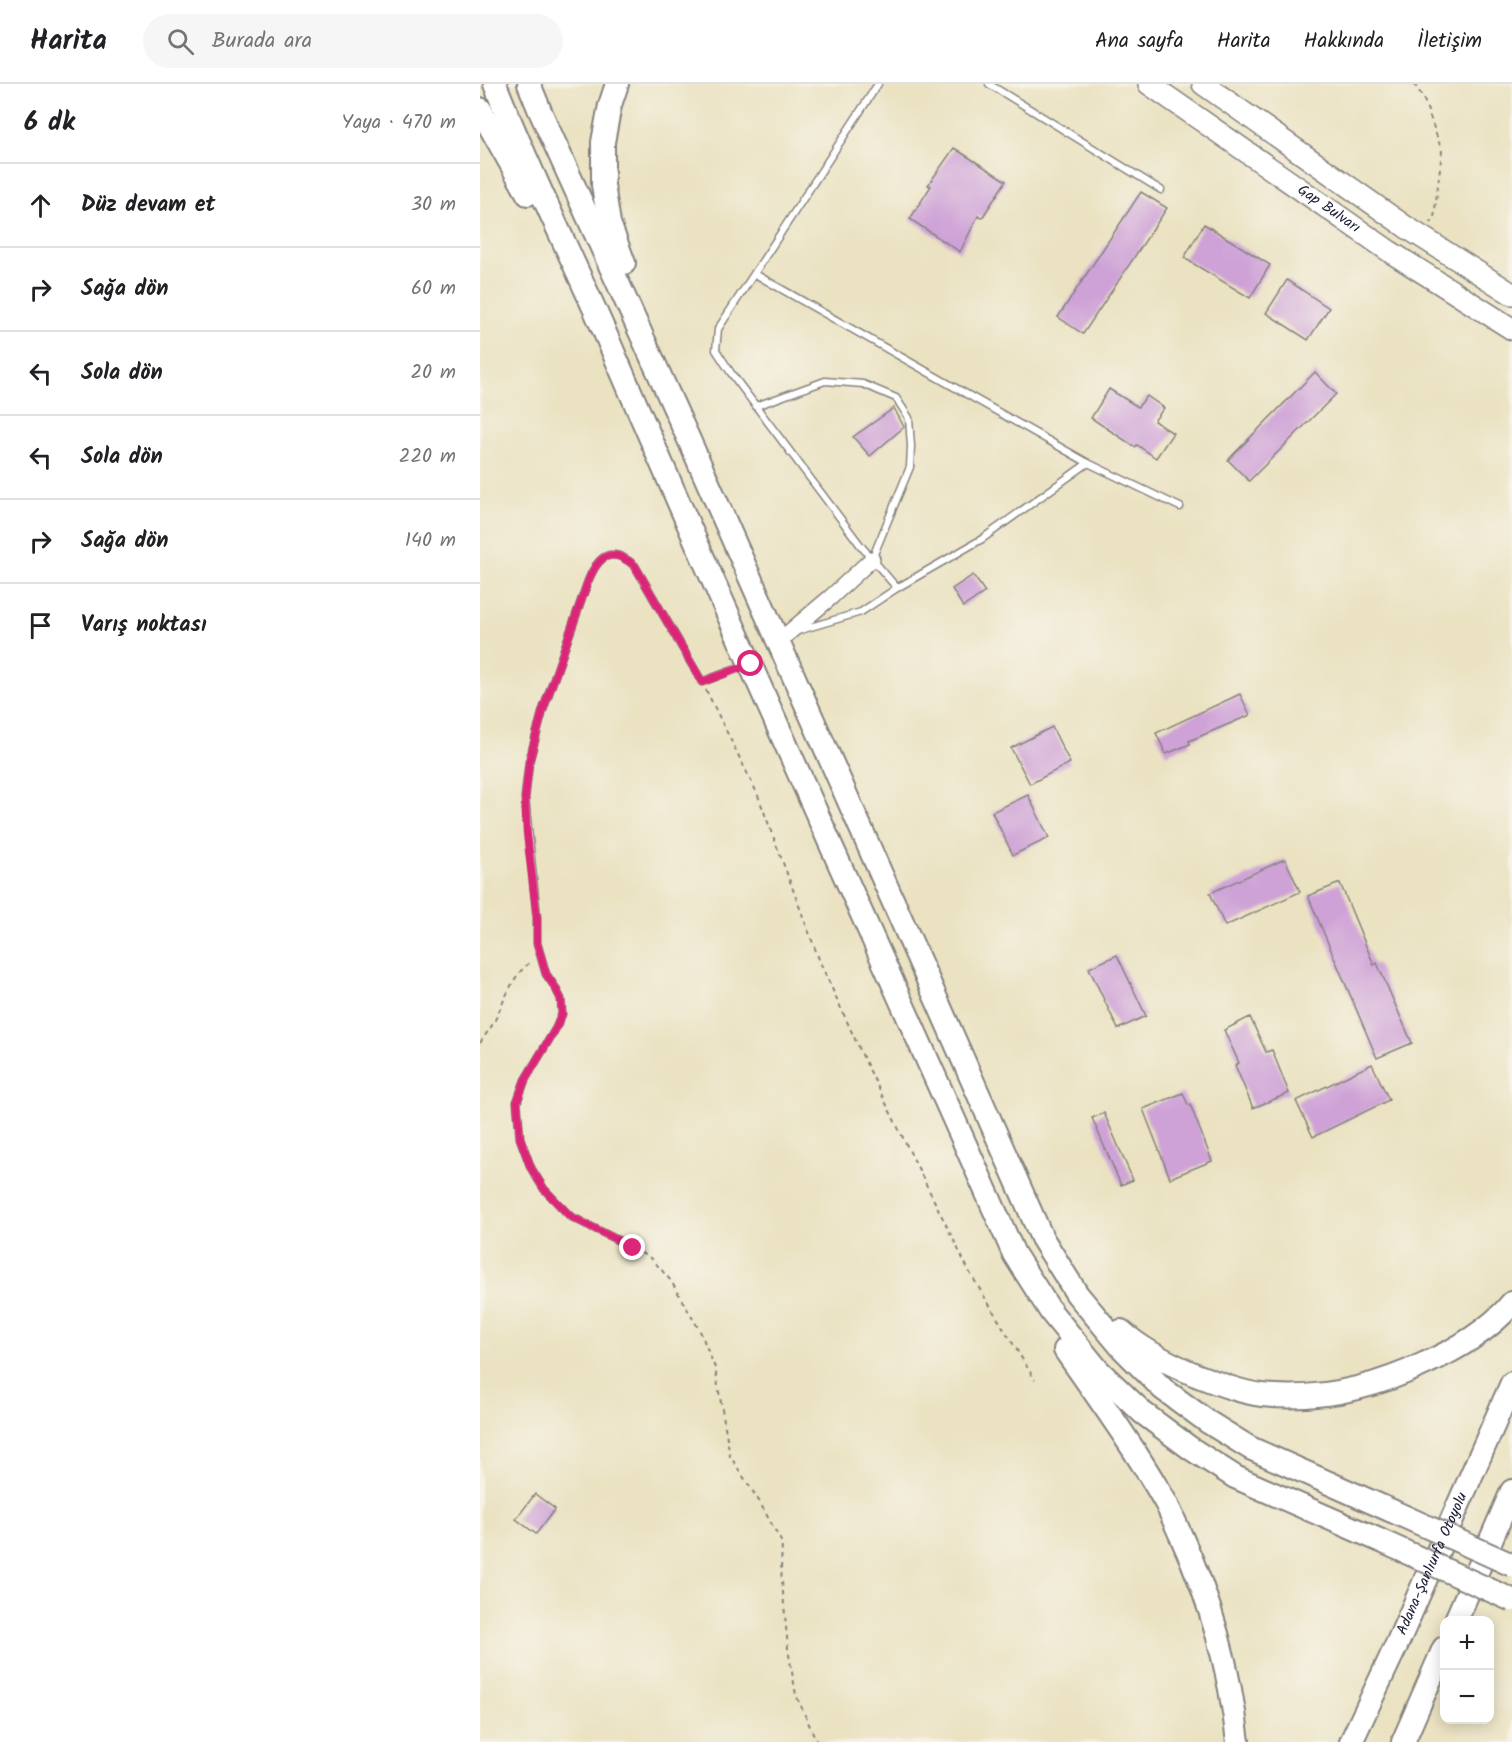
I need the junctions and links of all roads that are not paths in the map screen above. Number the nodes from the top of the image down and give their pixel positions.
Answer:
1 (495, 84) edge
2 (529, 84) edge
3 (617, 84) edge
4 (878, 84) edge
5 (989, 84) edge
6 (1149, 84) edge
7 (1203, 84) edge
8 (480, 109) edge
9 (1161, 190) dead end
10 (755, 274) junction
11 (1512, 294) edge
12 (1512, 329) edge
13 (756, 406) junction
14 (690, 442) junction
15 (654, 447) junction
16 (1088, 463) junction
17 (1180, 507) dead end
18 (872, 559) junction
19 (897, 588) junction
20 (781, 636) junction
21 (751, 664) junction
22 (997, 1137) junction
23 (968, 1150) junction
24 (633, 1248) road end
25 (1512, 1304) edge
26 (1512, 1383) edge
27 (1512, 1491) edge
28 (1512, 1506) edge
29 (1512, 1565) edge
30 (1512, 1600) edge
31 (1459, 1616) edge
32 (1459, 1616) edge
33 (1440, 1658) edge
34 (1238, 1742) edge
35 (1351, 1742) edge
36 (1403, 1742) edge

1 - 15 highway
2 - 14 highway
3 - 14 highway
4 - 10 lane
5 - 9 lane
6 - 12 highway, Gap Bulvarı
7 - 11 highway, Gap Bulvarı
8 - 15 highway
10 - 13 lane
10 - 16 lane
13 - 18 lane
13 - 18 lane
14 - 20 highway
15 - 21 highway
16 - 17 lane
16 - 19 lane
18 - 19 lane
18 - 20 street
19 - 20 lane
20 - 22 highway
21 - 23 highway
21 - 24 lane
22 - 25 highway
22 - 29 highway, bridge
23 - 30 highway, bridge
23 - 34 highway
26 - 35 highway, Adana-Şanlıurfa Otoyolu
27 - 31 highway
28 - 32 highway
33 - 36 highway

